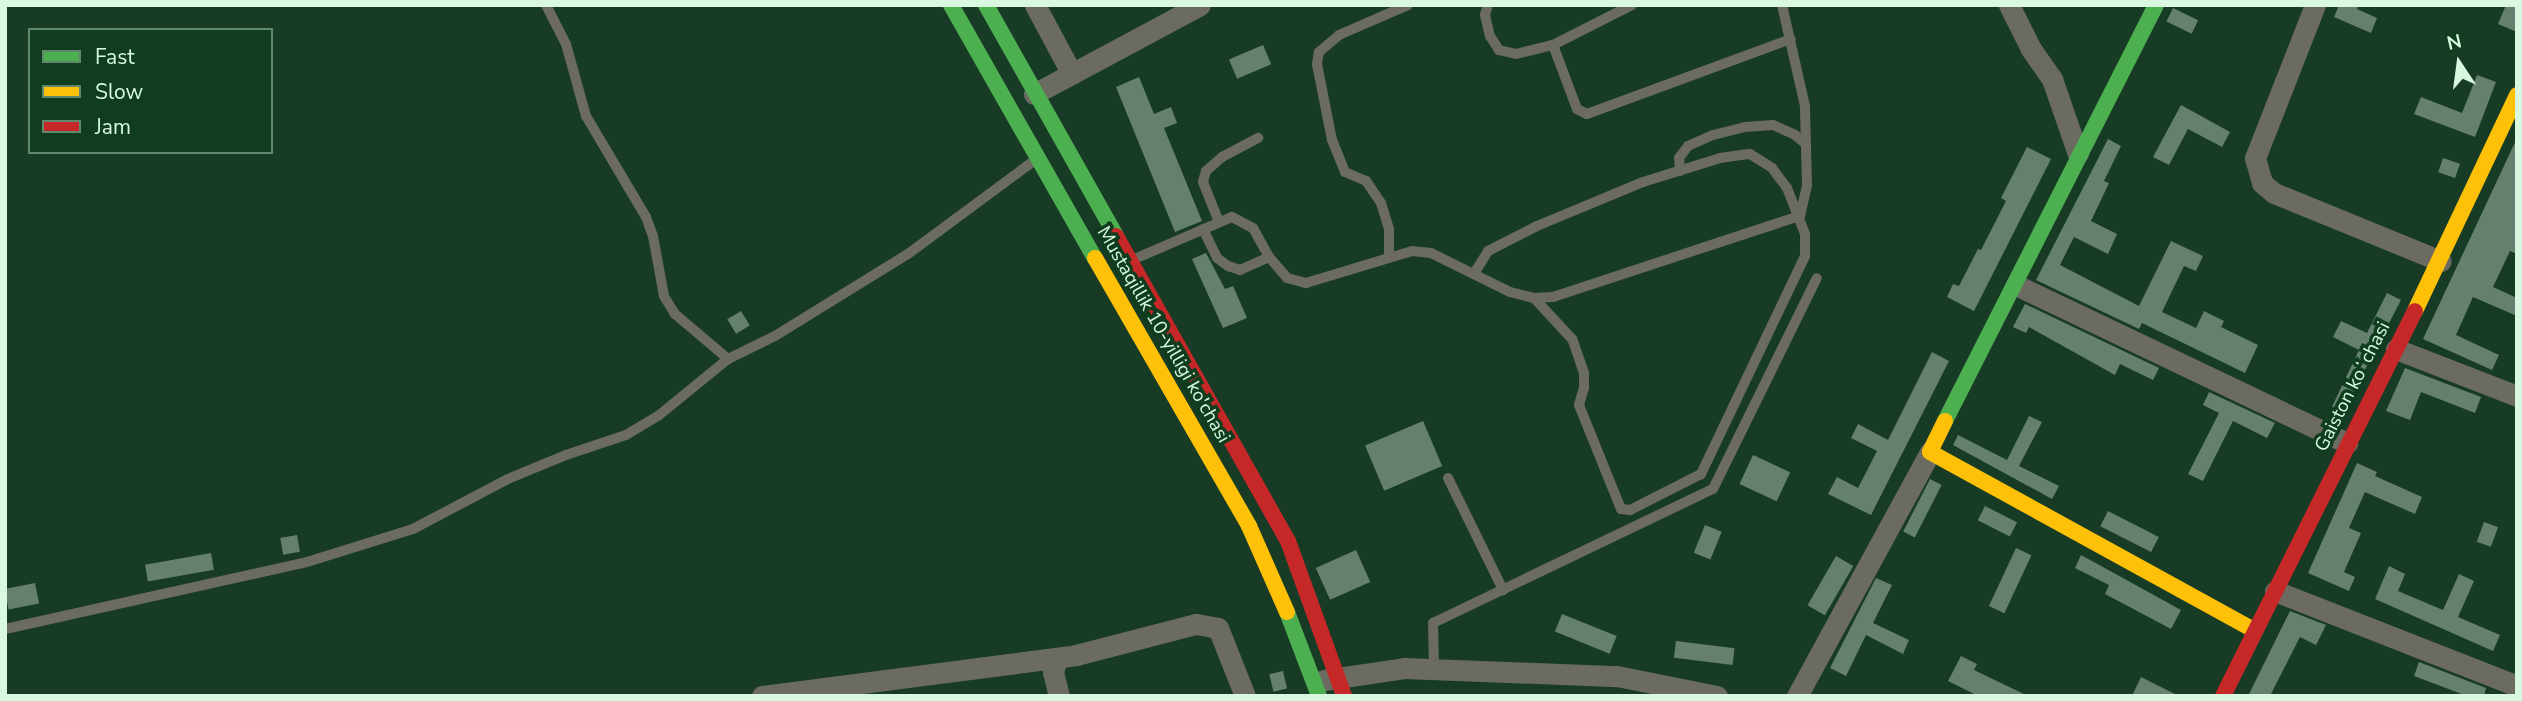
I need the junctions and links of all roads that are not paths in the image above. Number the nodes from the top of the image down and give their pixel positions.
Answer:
1 (546, 5) edge
2 (951, 5) edge
3 (986, 5) edge
4 (1035, 5) edge
5 (1200, 5) edge
6 (1408, 5) edge
7 (1488, 5) edge
8 (1632, 5) edge
9 (1782, 5) edge
10 (2009, 5) edge
11 (2156, 5) edge
12 (2315, 5) edge
13 (1791, 39) junction
14 (1553, 45) junction
15 (1072, 74) junction
16 (1034, 94) junction
17 (2517, 95) edge
18 (1258, 138) dead end
19 (1806, 144) junction
20 (2078, 155) junction
21 (1038, 158) junction
22 (1680, 171) junction
23 (1800, 216) junction
24 (1219, 222) junction
25 (1203, 229) junction
26 (1389, 256) junction
27 (1269, 257) junction
28 (2441, 261) junction
29 (1129, 262) junction
30 (1475, 272) junction
31 (1817, 278) dead end
32 (2016, 285) junction
33 (1534, 298) junction
34 (2396, 349) junction
35 (728, 359) junction
36 (2517, 396) edge
37 (2347, 443) junction
38 (1930, 452) junction
39 (1448, 478) dead end
40 (1503, 590) junction
41 (2275, 591) junction
42 (5, 629) edge
43 (2255, 631) junction
44 (1057, 658) junction
45 (1434, 669) junction
46 (2517, 686) edge
47 (1340, 687) edge
48 (866, 689) edge
49 (1317, 689) edge
50 (762, 696) edge
51 (1059, 696) edge
52 (1245, 696) edge
53 (1717, 696) edge
54 (1797, 696) edge
55 (2223, 696) edge

1 - 35 lane
2 - 21 street, Mustaqillik 10-yilligi ko'chasi
3 - 16 street, Mustaqillik 10-yilligi ko'chasi
4 - 15 street
5 - 15 street
6 - 26 lane
7 - 14 lane
8 - 14 lane
9 - 13 lane
10 - 20 street
11 - 20 street
12 - 28 street
13 - 14 lane
13 - 19 lane
15 - 16 street
16 - 29 street, Mustaqillik 10-yilligi ko'chasi
17 - 28 street, Gaiston koʻchasi
18 - 24 lane
19 - 22 lane
19 - 23 lane
20 - 32 street
21 - 35 lane
21 - 49 street, Mustaqillik 10-yilligi ko'chasi
22 - 23 lane
22 - 30 lane
23 - 33 lane
23 - 33 lane
24 - 25 lane
24 - 27 lane
25 - 27 lane
25 - 29 lane
26 - 27 lane
26 - 30 lane
28 - 34 street, Gaiston koʻchasi
29 - 47 street, Mustaqillik 10-yilligi ko'chasi
30 - 33 lane
31 - 40 lane
32 - 37 street
32 - 38 street
34 - 36 street
34 - 37 street, Gaiston koʻchasi
35 - 42 lane
37 - 41 street, Gaiston koʻchasi
38 - 43 street
38 - 54 street
39 - 40 lane
40 - 45 lane
41 - 43 street, Gaiston koʻchasi
41 - 46 street
43 - 55 street, Gaiston koʻchasi
44 - 48 street
44 - 51 street
44 - 52 street
45 - 47 street
45 - 53 street
47 - 49 street
48 - 50 street

